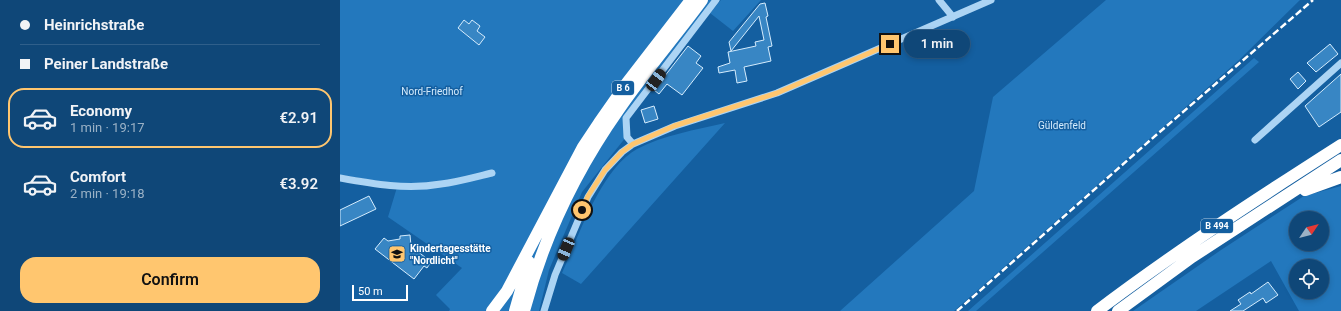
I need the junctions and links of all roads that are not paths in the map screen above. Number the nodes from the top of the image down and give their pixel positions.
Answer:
1 (691, 0) edge
2 (702, 0) edge
3 (716, 0) edge
4 (939, 0) edge
5 (991, 0) edge
6 (953, 17) junction
7 (1341, 63) edge
8 (1255, 140) dead end
9 (633, 144) junction
10 (1341, 145) edge
11 (1341, 160) edge
12 (492, 173) dead end
13 (1341, 177) edge
14 (340, 178) edge
15 (569, 183) junction
16 (563, 195) junction
17 (1276, 202) junction
18 (545, 222) junction
19 (492, 311) edge
20 (515, 311) edge
21 (524, 311) edge
22 (544, 311) edge
23 (1097, 311) edge
24 (1118, 311) edge

1 - 15 highway, B 6
2 - 15 highway, B 6
3 - 9 street
4 - 6 street
5 - 6 street
6 - 9 street
7 - 8 street
9 - 22 street
10 - 23 highway, B 494
11 - 17 highway, B 494
12 - 14 street
13 - 17 highway
15 - 16 highway, B 6
16 - 18 highway, B 6
16 - 21 highway, B 6
17 - 24 highway, B 494
18 - 19 highway
18 - 20 highway, B 6

